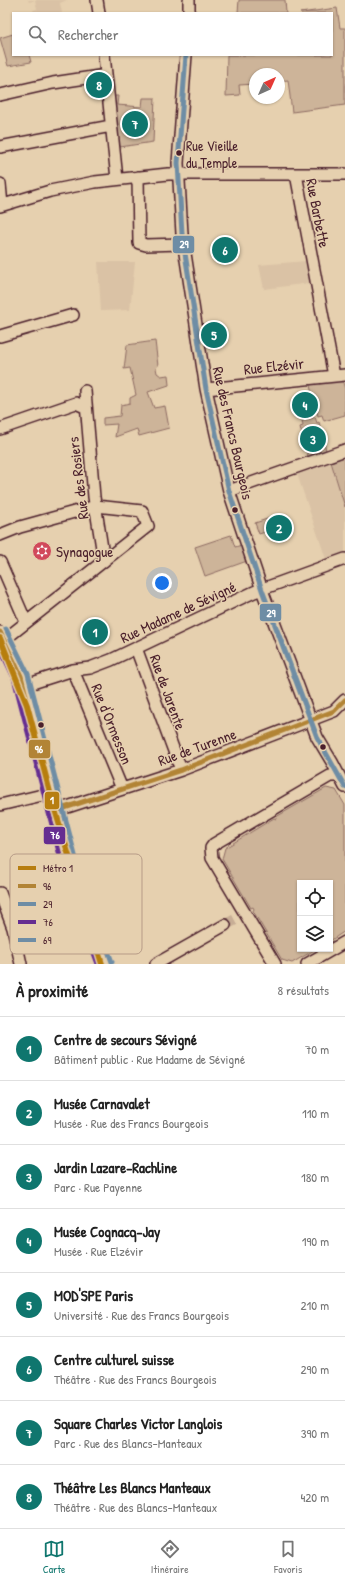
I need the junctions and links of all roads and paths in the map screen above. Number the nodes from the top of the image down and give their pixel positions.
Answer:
1 (97, 0) edge
2 (189, 0) edge
3 (99, 12) edge
4 (188, 12) edge
5 (104, 56) edge
6 (186, 56) edge
7 (106, 75) junction
8 (0, 94) edge
9 (111, 126) junction
10 (0, 147) edge
11 (178, 173) junction
12 (296, 174) junction
13 (345, 174) edge
14 (138, 177) junction
15 (117, 180) junction
16 (0, 184) edge
17 (1, 205) edge
18 (182, 244) junction
19 (73, 315) dead end
20 (0, 336) edge
21 (340, 375) edge
22 (206, 389) junction
23 (84, 391) dead end
24 (85, 407) junction
25 (0, 429) edge
26 (345, 450) edge
27 (229, 491) junction
28 (96, 506) junction
29 (0, 535) edge
30 (345, 560) edge
31 (104, 561) junction
32 (0, 562) edge
33 (262, 590) junction
34 (26, 622) junction
35 (2, 636) edge
36 (136, 648) junction
37 (73, 670) junction
38 (23, 686) junction
39 (345, 700) edge
40 (311, 719) junction
41 (181, 770) junction
42 (338, 776) junction
43 (345, 787) edge
44 (122, 789) junction
45 (51, 793) junction
46 (0, 804) edge
47 (55, 811) junction
48 (67, 854) edge
49 (0, 893) edge
50 (10, 920) edge
51 (225, 925) tunnel mouth
52 (345, 942) edge
53 (18, 954) edge
54 (100, 954) edge
55 (20, 964) edge
56 (104, 964) edge
57 (156, 964) edge
58 (275, 964) edge
59 (307, 964) edge

1 - 3 street
2 - 4 street
5 - 7 street
6 - 11 street, Rue des Francs Bourgeois
7 - 8 street
7 - 9 street
9 - 10 street
9 - 15 street
11 - 12 street
11 - 14 street
11 - 18 street, Rue des Francs Bourgeois
12 - 13 street
12 - 21 street, Rue Barbette
14 - 15 street
14 - 18 street
15 - 17 street
16 - 17 street
18 - 22 street, Rue des Francs Bourgeois
19 - 20 street
21 - 22 street, Rue Elzévir
22 - 27 street, Rue des Francs Bourgeois
23 - 24 street, Rue des Rosiers
24 - 25 street
24 - 28 street, Rue des Rosiers
26 - 27 street
27 - 33 street, Rue des Francs Bourgeois
28 - 29 street
28 - 31 street, Rue des Rosiers
28 - 31 street
30 - 33 street, Rue Madame de Sévigné
31 - 34 street
32 - 34 street
33 - 36 street, Rue Madame de Sévigné
33 - 40 street, Rue des Francs Bourgeois
34 - 35 street
35 - 38 street
36 - 37 street, Rue Madame de Sévigné
36 - 41 street, Rue de Jarente
37 - 38 street, Rue Madame de Sévigné
37 - 44 street, Rue d'Ormesson
38 - 45 street
39 - 40 street, Rue de Turenne
40 - 41 street, Rue de Turenne
40 - 42 street, Rue des Francs Bourgeois
41 - 44 street, Rue de Turenne
42 - 43 street, Rue des Francs Bourgeois
42 - 58 street
44 - 47 street, Rue de Turenne
45 - 46 street
45 - 47 street
47 - 48 street
49 - 50 street
51 - 57 street
52 - 59 street
53 - 55 street
54 - 56 street

